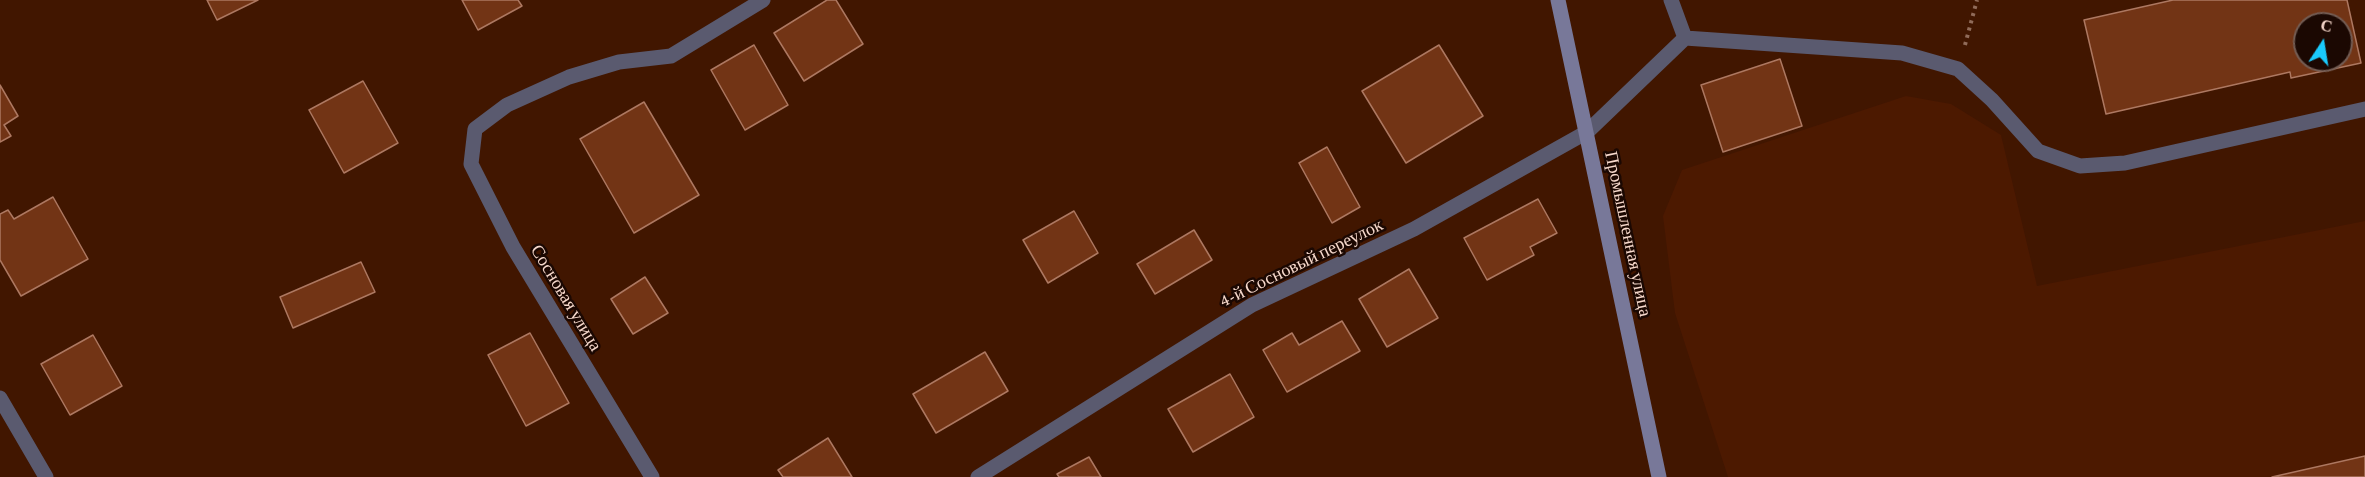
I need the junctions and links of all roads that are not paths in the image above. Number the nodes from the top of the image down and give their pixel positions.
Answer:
1 (763, 0) edge
2 (1558, 0) edge
3 (1671, 0) edge
4 (1685, 38) junction
5 (2365, 109) edge
6 (1587, 132) junction
7 (0, 398) edge
8 (46, 477) edge
9 (652, 477) edge
10 (978, 477) edge
11 (1659, 477) edge

1 - 9 street, Сосновая улица
2 - 6 street, Промышленная улица
3 - 4 street
4 - 5 street
4 - 6 street, 4-й Сосновый переулок
6 - 10 street, 4-й Сосновый переулок
6 - 11 street, Промышленная улица
7 - 8 street

